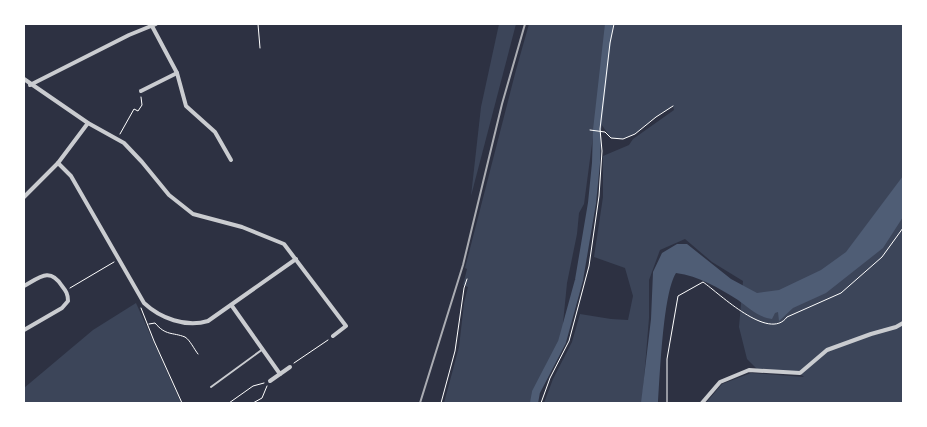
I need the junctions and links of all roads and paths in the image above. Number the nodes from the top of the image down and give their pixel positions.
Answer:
1 (155, 24) edge
2 (258, 24) edge
3 (614, 24) edge
4 (260, 48) dead end
5 (177, 73) junction
6 (24, 80) edge
7 (30, 85) junction
8 (141, 91) joint
9 (673, 106) dead end
10 (88, 123) junction
11 (590, 130) dead end
12 (117, 139) junction
13 (231, 160) dead end
14 (58, 163) junction
15 (24, 197) edge
16 (903, 228) edge
17 (296, 259) junction
18 (119, 260) junction
19 (467, 279) dead end
20 (24, 286) edge
21 (66, 290) junction
22 (144, 304) junction
23 (232, 306) junction
24 (903, 323) edge
25 (148, 324) junction
26 (24, 330) edge
27 (333, 336) joint
28 (262, 349) junction
29 (198, 354) dead end
30 (290, 367) joint
31 (280, 374) junction
32 (270, 381) junction
33 (211, 387) dead end
34 (182, 403) edge
35 (229, 403) edge
36 (253, 403) edge
37 (441, 403) edge
38 (541, 403) edge
39 (667, 403) edge
40 (702, 403) edge

1 - 5 street
1 - 7 street
2 - 4 path
3 - 38 path
5 - 8 street
5 - 13 street
6 - 7 street
7 - 10 street
8 - 12 path
9 - 11 path
10 - 12 street
10 - 14 street
12 - 17 street
14 - 15 street
14 - 18 street
16 - 39 path
17 - 23 street
17 - 27 street
18 - 21 path
18 - 22 street
19 - 37 path
20 - 21 street
21 - 26 street
22 - 23 street
22 - 25 path
23 - 28 street
24 - 40 street
25 - 29 path
25 - 34 path
27 - 30 path
28 - 31 street
28 - 33 lane
30 - 31 street
31 - 32 street
32 - 35 path
32 - 36 path

